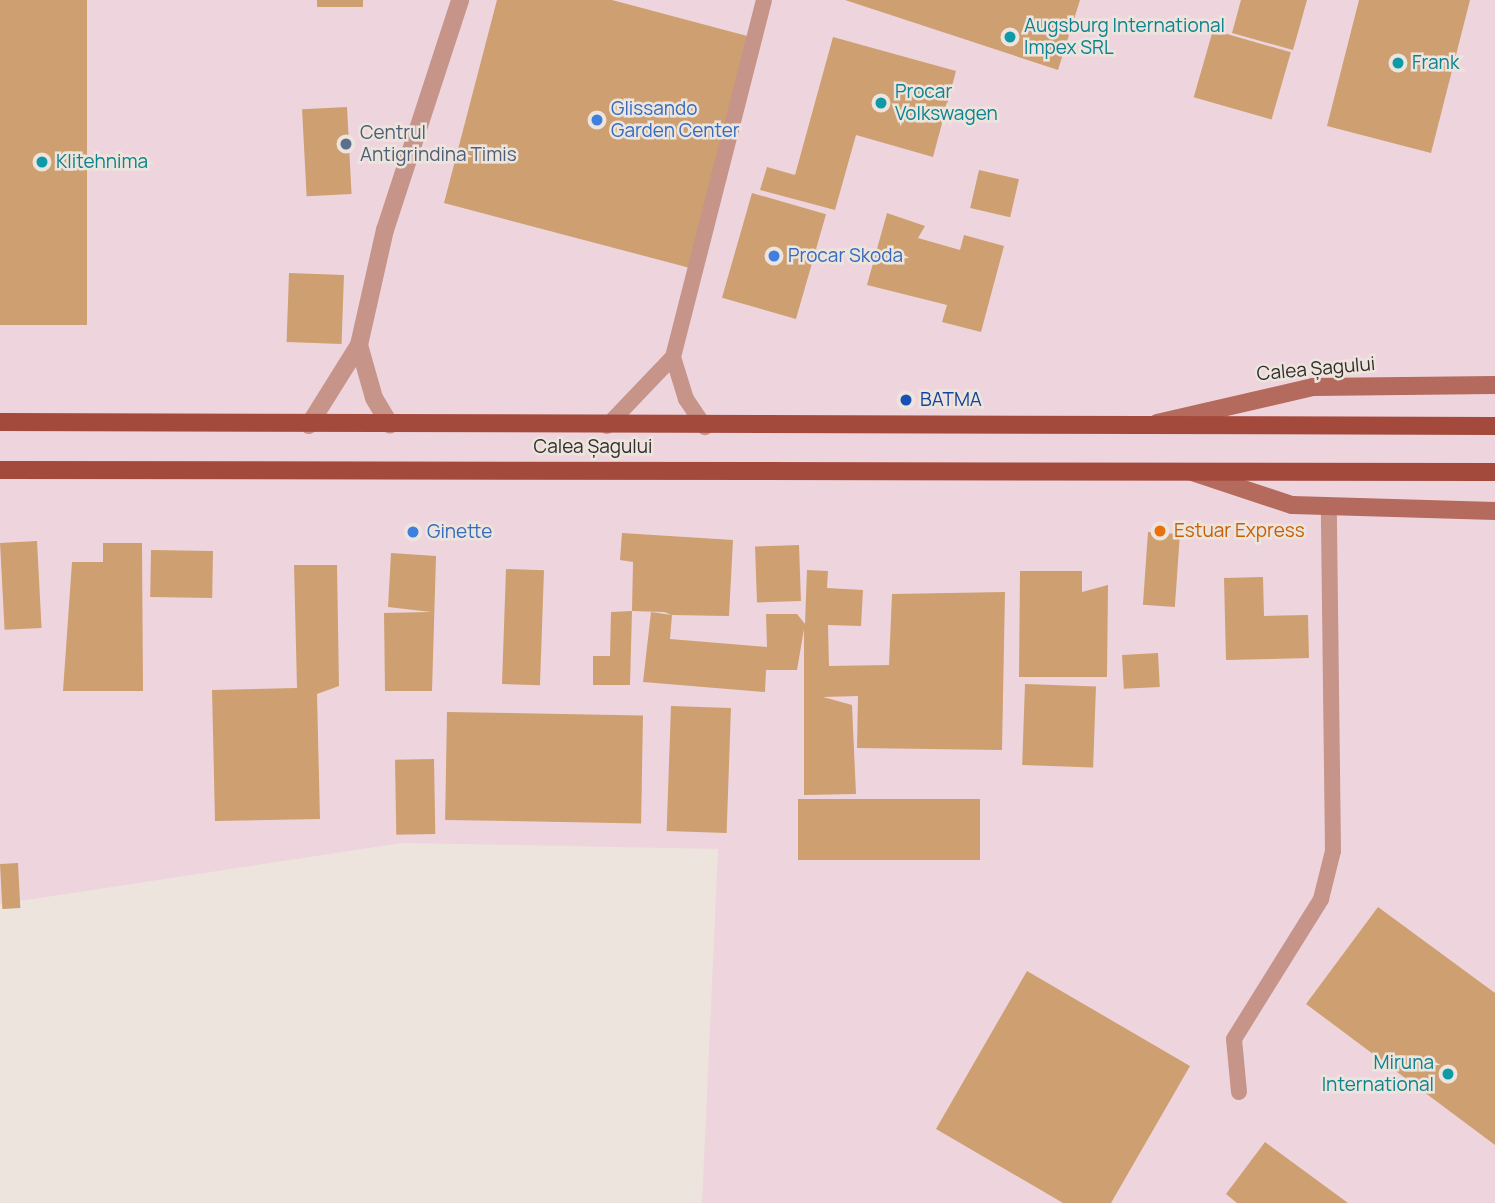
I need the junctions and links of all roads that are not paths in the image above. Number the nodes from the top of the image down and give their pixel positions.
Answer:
1 (460, 0) edge
2 (764, 0) edge
3 (359, 345) junction
4 (673, 357) junction
5 (1495, 384) edge
6 (0, 422) edge
7 (309, 425) junction
8 (390, 425) junction
9 (607, 426) junction
10 (1146, 426) junction
11 (1495, 426) edge
12 (705, 427) junction
13 (1186, 469) junction
14 (0, 470) edge
15 (1495, 471) edge
16 (1329, 509) junction
17 (1495, 511) edge
18 (1239, 1092) dead end

1 - 3 street
2 - 4 lane
3 - 7 street
3 - 8 street
4 - 9 lane
4 - 12 lane
5 - 10 street, Calea Șagului
6 - 7 main road, Calea Șagului
7 - 8 main road, Calea Șagului
8 - 9 main road, Calea Șagului
9 - 12 main road, Calea Șagului
10 - 11 main road, Calea Șagului
10 - 12 main road, Calea Șagului
13 - 14 main road, Calea Șagului
13 - 15 main road, Calea Șagului
13 - 16 street, Calea Șagului
16 - 17 street, Calea Șagului
16 - 18 lane

